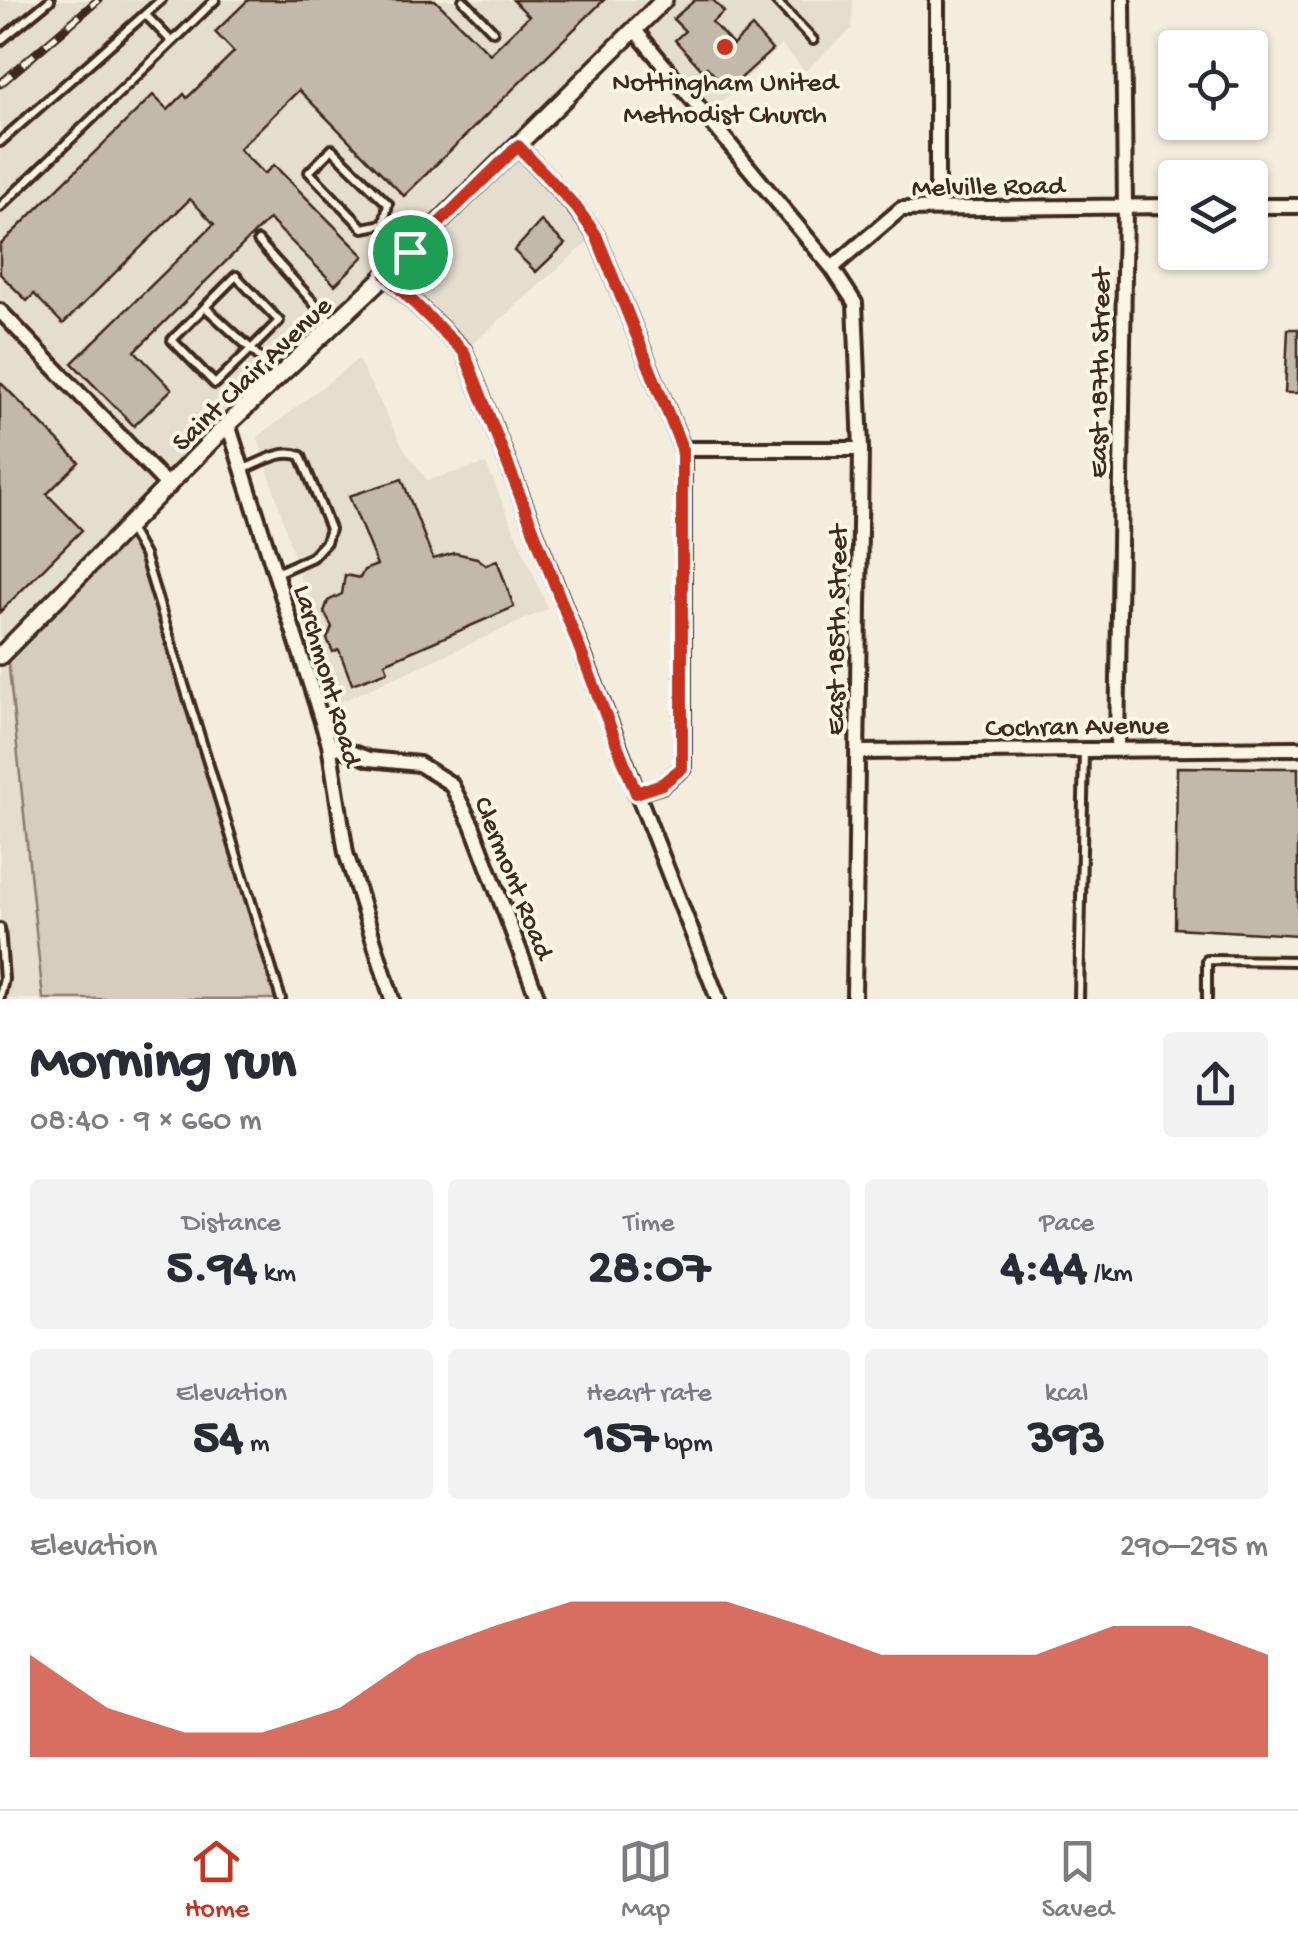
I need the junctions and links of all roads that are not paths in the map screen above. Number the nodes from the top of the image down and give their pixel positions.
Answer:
1 (50, 0) edge
2 (161, 0) edge
3 (215, 0) edge
4 (462, 0) edge
5 (664, 0) edge
6 (775, 0) edge
7 (936, 0) edge
8 (1123, 0) edge
9 (145, 14) junction
10 (634, 30) junction
11 (493, 32) dead end
12 (813, 40) dead end
13 (0, 41) edge
14 (172, 42) junction
15 (0, 142) edge
16 (518, 146) junction
17 (1125, 206) junction
18 (1158, 206) edge
19 (1268, 206) edge
20 (1298, 206) edge
21 (0, 207) edge
22 (936, 209) junction
23 (384, 224) junction
24 (258, 241) dead end
25 (410, 252) junction
26 (832, 268) junction
27 (386, 275) junction
28 (206, 307) junction
29 (0, 311) edge
30 (334, 324) junction
31 (251, 350) junction
32 (279, 376) junction
33 (228, 424) junction
34 (682, 448) junction
35 (861, 448) junction
36 (242, 470) junction
37 (169, 487) junction
38 (129, 528) junction
39 (275, 573) junction
40 (0, 656) edge
41 (329, 744) junction
42 (1084, 748) junction
43 (1117, 748) junction
44 (1298, 748) edge
45 (857, 752) junction
46 (636, 793) junction
47 (0, 928) edge
48 (1298, 961) edge
49 (0, 997) edge
50 (280, 999) edge
51 (392, 999) edge
52 (538, 999) edge
53 (718, 999) edge
54 (854, 999) edge
55 (1080, 999) edge
56 (1207, 999) edge

1 - 13 lane
2 - 9 lane
3 - 14 lane
4 - 11 lane
5 - 10 street, Saint Clair Avenue
6 - 12 lane
7 - 22 street
8 - 17 street, East 187th Street
9 - 14 lane
9 - 15 lane
10 - 16 street, Saint Clair Avenue
10 - 26 street
14 - 21 lane
16 - 25 street, Saint Clair Avenue
16 - 34 street
17 - 18 street, Melville Road
17 - 22 street, Melville Road
17 - 43 street, East 187th Street
19 - 20 street
22 - 26 street, Melville Road
23 - 23 lane
23 - 25 lane
24 - 30 lane
25 - 27 street, Saint Clair Avenue
26 - 35 street, East 185th Street
27 - 30 street, Saint Clair Avenue
27 - 46 street
28 - 31 lane
28 - 31 lane
28 - 31 lane
29 - 37 street
30 - 32 street, Saint Clair Avenue
31 - 32 lane
32 - 33 street, Saint Clair Avenue
33 - 36 street, Larchmont Road
33 - 37 street, Saint Clair Avenue
34 - 35 street
34 - 46 street
35 - 45 street, East 185th Street
36 - 39 street, Larchmont Road
36 - 39 lane
37 - 38 street, Saint Clair Avenue
38 - 40 street, Saint Clair Avenue
38 - 50 lane
39 - 41 street, Larchmont Road
41 - 51 street, Larchmont Road
41 - 52 street, Clermont Road
42 - 43 street, Cochran Avenue
42 - 45 street, Cochran Avenue
42 - 55 lane
43 - 44 street, Cochran Avenue
45 - 54 street, East 185th Street
46 - 53 street
47 - 49 lane
48 - 56 lane

